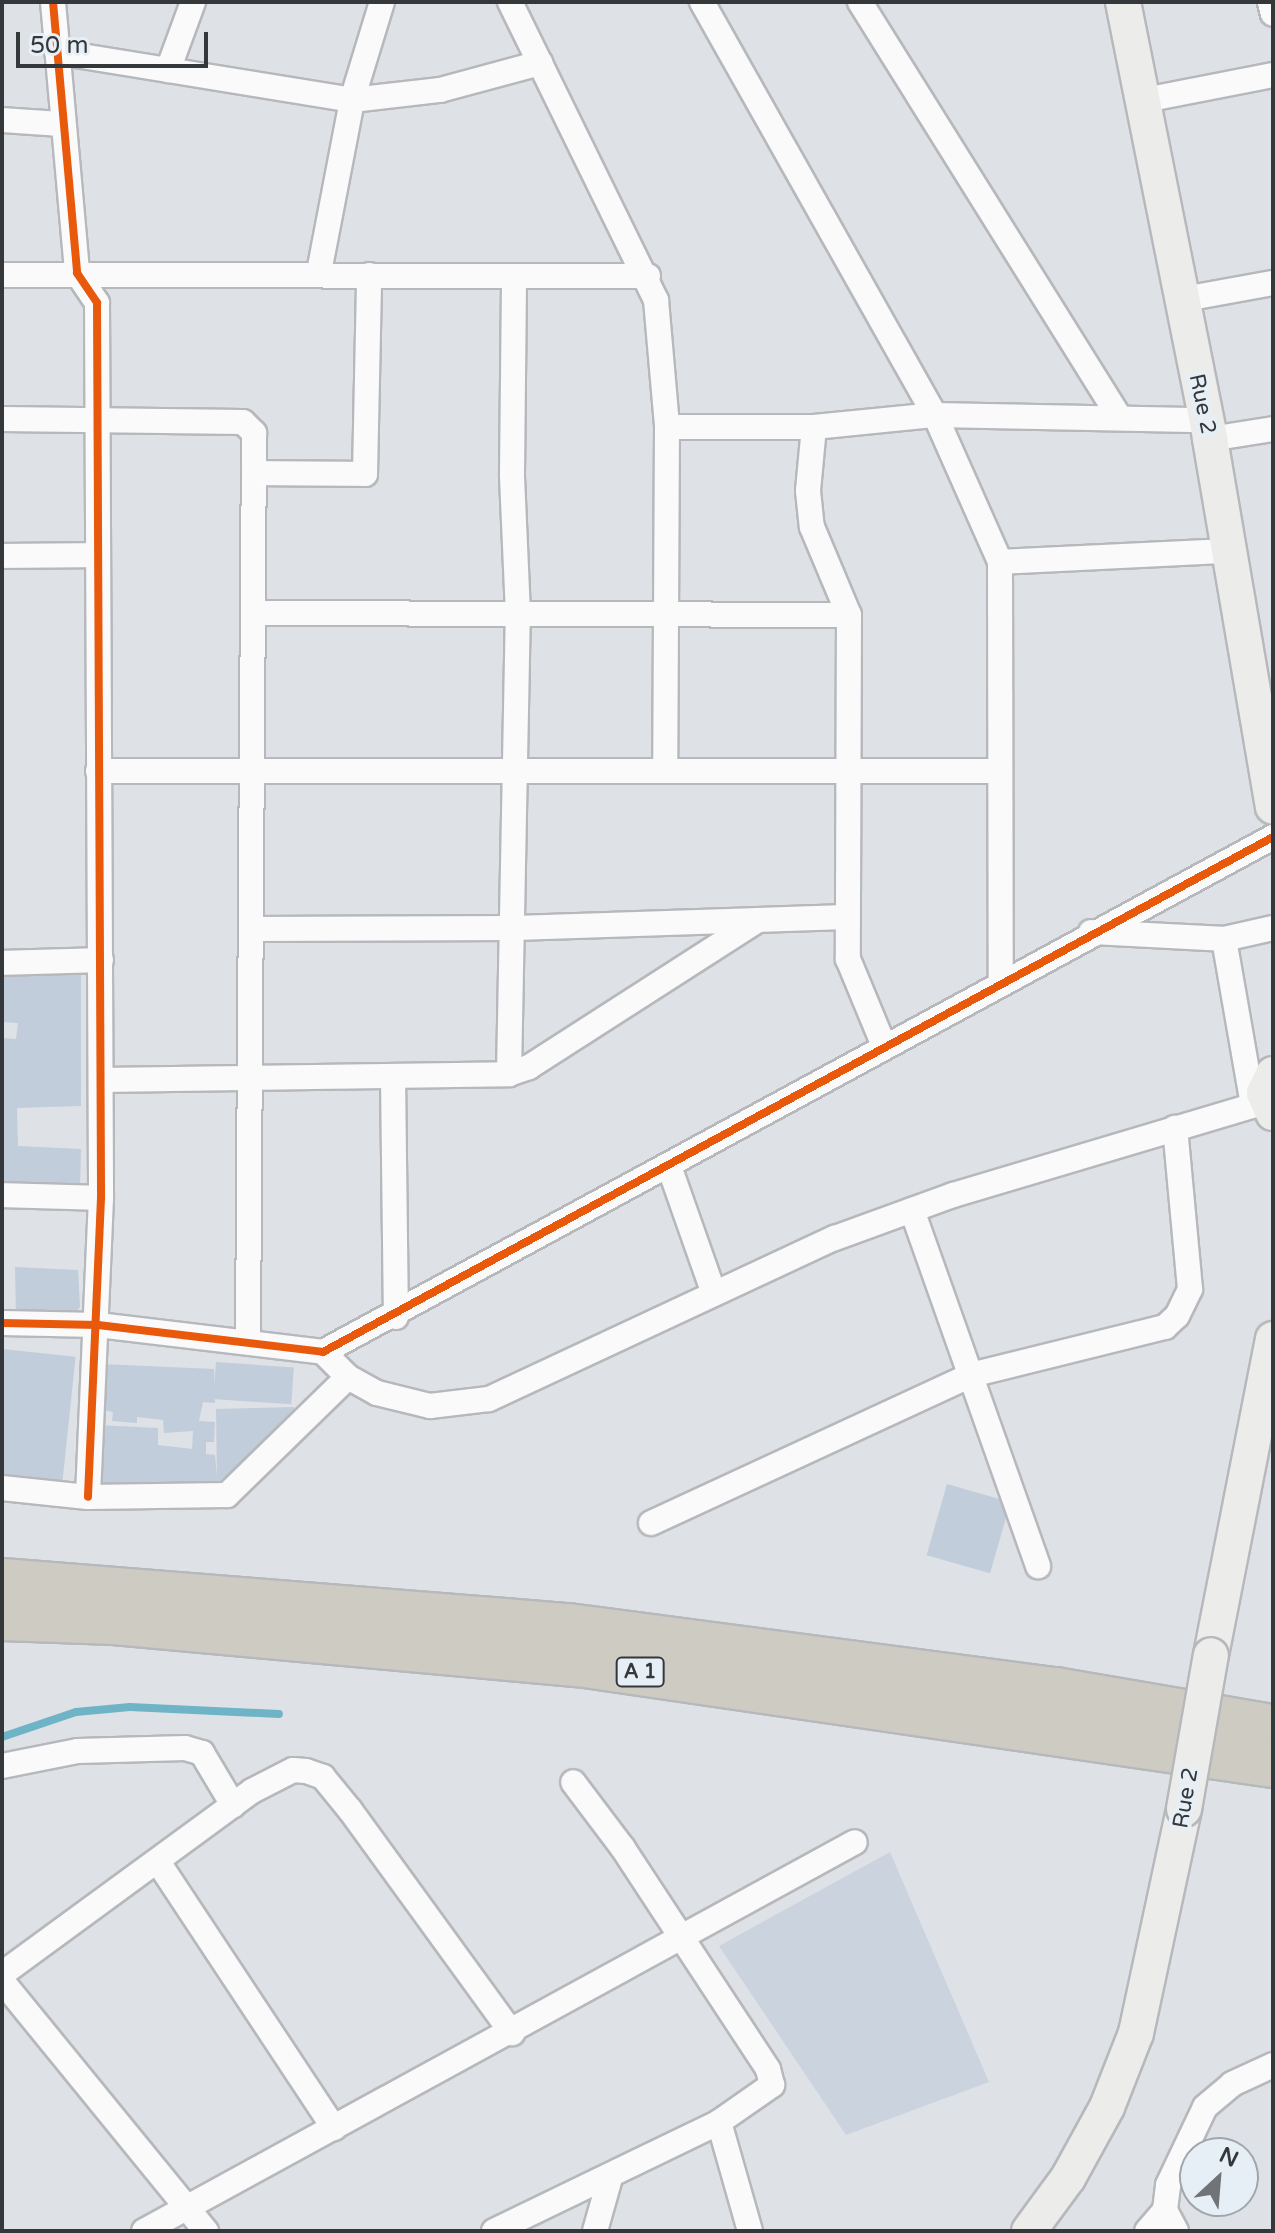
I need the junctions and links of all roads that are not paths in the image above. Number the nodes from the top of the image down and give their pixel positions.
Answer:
1 (53, 2) edge
2 (193, 2) edge
3 (382, 2) edge
4 (510, 2) edge
5 (702, 2) edge
6 (860, 2) edge
7 (1123, 2) edge
8 (1270, 2) edge
9 (1273, 14) edge
10 (57, 52) junction
11 (540, 63) junction
12 (168, 70) junction
13 (1273, 75) edge
14 (352, 100) junction
15 (1140, 101) junction
16 (2, 120) edge
17 (60, 124) junction
18 (319, 272) junction
19 (77, 273) junction
20 (2, 275) edge
21 (369, 275) junction
22 (648, 276) junction
23 (514, 278) junction
24 (1273, 283) edge
25 (1179, 300) junction
26 (935, 415) junction
27 (1119, 416) junction
28 (2, 419) edge
29 (95, 420) junction
30 (667, 427) junction
31 (814, 427) junction
32 (1208, 429) junction
33 (1273, 429) edge
34 (257, 473) junction
35 (1226, 551) junction
36 (96, 555) junction
37 (2, 556) edge
38 (1000, 562) junction
39 (255, 613) junction
40 (518, 614) junction
41 (666, 614) junction
42 (849, 615) junction
43 (98, 771) junction
44 (254, 771) junction
45 (517, 771) junction
46 (665, 771) junction
47 (847, 771) junction
48 (998, 771) junction
49 (1273, 807) edge
50 (1273, 837) edge
51 (846, 917) junction
52 (756, 921) junction
53 (515, 928) junction
54 (1273, 928) edge
55 (252, 929) junction
56 (1090, 932) junction
57 (1224, 939) junction
58 (101, 960) junction
59 (2, 963) edge
60 (1001, 982) junction
61 (884, 1046) junction
62 (509, 1074) junction
63 (393, 1076) junction
64 (250, 1078) junction
65 (102, 1080) junction
66 (1266, 1099) edge
67 (1175, 1128) junction
68 (669, 1166) junction
69 (2, 1195) edge
70 (101, 1198) junction
71 (912, 1210) junction
72 (713, 1291) junction
73 (396, 1317) junction
74 (2, 1323) edge
75 (98, 1325) junction
76 (1273, 1339) edge
77 (248, 1342) junction
78 (323, 1352) junction
79 (971, 1375) junction
80 (348, 1377) junction
81 (2, 1488) edge
82 (88, 1497) junction
83 (651, 1523) dead end
84 (1038, 1566) dead end
85 (2, 1581) edge
86 (2, 1618) edge
87 (1273, 1727) edge
88 (1273, 1765) edge
89 (2, 1766) edge
90 (573, 1782) dead end
91 (233, 1805) junction
92 (855, 1842) dead end
93 (158, 1862) junction
94 (683, 1941) junction
95 (2, 1974) edge
96 (2, 1981) edge
97 (512, 2033) junction
98 (1273, 2065) edge
99 (719, 2122) junction
100 (334, 2128) junction
101 (610, 2178) junction
102 (188, 2206) junction
103 (1170, 2221) edge
104 (144, 2231) edge
105 (206, 2231) edge
106 (494, 2231) edge
107 (595, 2231) edge
108 (750, 2231) edge
109 (1029, 2231) edge
110 (1147, 2231) edge

1 - 10 street
2 - 12 street
3 - 14 street
4 - 11 street
5 - 26 street
6 - 27 street
7 - 15 street, Rue 2
8 - 9 street
10 - 12 street
10 - 17 street
11 - 14 street
11 - 22 street
12 - 14 street
13 - 15 street
14 - 18 street
15 - 25 street, Rue 2
16 - 17 street
17 - 19 street
18 - 19 street
18 - 21 street
19 - 20 street
19 - 29 street
21 - 23 street
21 - 34 street
22 - 23 street
22 - 30 street
23 - 40 street
24 - 25 street
25 - 32 street, Rue 2
26 - 27 street
26 - 31 street
26 - 38 street
27 - 32 street
28 - 29 street
29 - 34 street
29 - 36 street
30 - 31 street
30 - 41 street
31 - 42 street
32 - 33 street
32 - 35 street, Rue 2
34 - 39 street
35 - 38 street
35 - 49 street, Rue 2
36 - 37 street
36 - 43 street
38 - 48 street
39 - 40 street
39 - 44 street
40 - 41 street
40 - 45 street
41 - 42 street
41 - 46 street
42 - 47 street
43 - 44 street
43 - 58 street
44 - 45 street
44 - 55 street
45 - 46 street
45 - 53 street
46 - 47 street
47 - 48 street
47 - 51 street
48 - 60 street
50 - 56 street
51 - 52 street
51 - 61 street
52 - 53 street
52 - 62 street
53 - 55 street
53 - 62 street
54 - 57 street
55 - 64 street
56 - 57 street
56 - 60 street
57 - 66 street
58 - 59 street
58 - 65 street
60 - 61 street
61 - 68 street
62 - 63 street
63 - 64 street
63 - 73 street
64 - 65 street
64 - 77 street
65 - 70 street
66 - 67 street
67 - 71 street
67 - 79 street
68 - 72 street
68 - 73 street
69 - 70 street
70 - 75 street
71 - 72 street
71 - 79 street
72 - 80 street
73 - 78 street
74 - 75 street
75 - 77 street
75 - 82 street
76 - 109 street, Rue 2, bridge
77 - 78 street
78 - 80 street
79 - 83 street
79 - 84 street
80 - 82 street
81 - 82 street
85 - 87 highway, A 1
86 - 88 highway, A 1
89 - 91 street
90 - 94 street
91 - 93 street
91 - 97 street
92 - 94 street
93 - 95 street
93 - 100 street
94 - 97 street
94 - 99 street
96 - 102 street
97 - 100 street
98 - 103 street
99 - 101 street
99 - 108 street
100 - 102 street
101 - 106 street
101 - 107 street
102 - 104 street
102 - 105 street
103 - 110 street

